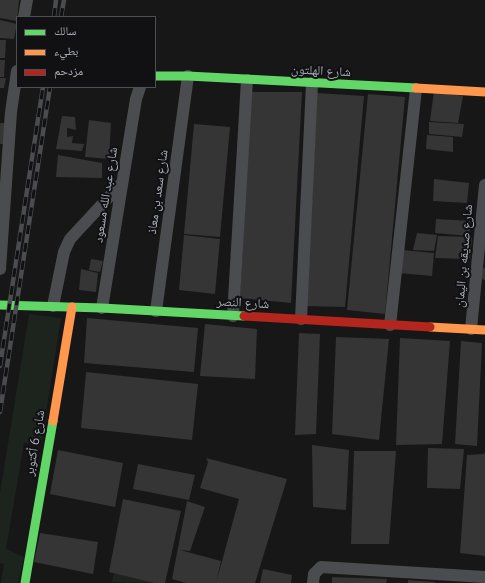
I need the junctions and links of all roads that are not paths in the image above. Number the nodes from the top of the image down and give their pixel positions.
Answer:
1 (27, 0) edge
2 (24, 16) edge
3 (16, 76) edge
4 (156, 76) edge
5 (188, 76) junction
6 (247, 80) junction
7 (312, 83) junction
8 (140, 88) edge
9 (416, 88) junction
10 (485, 92) edge
11 (6, 113) edge
12 (122, 184) junction
13 (485, 185) edge
14 (0, 269) edge
15 (0, 305) edge
16 (53, 306) junction
17 (72, 307) junction
18 (102, 308) junction
19 (156, 311) junction
20 (233, 316) junction
21 (301, 320) junction
22 (390, 325) junction
23 (471, 329) junction
24 (485, 330) edge
25 (485, 577) edge
26 (25, 583) edge
27 (313, 583) edge

1 - 2 street
3 - 11 street
4 - 5 street, شارع الهلتون
5 - 6 street, شارع الهلتون
5 - 19 street, شارع سعد بن معاذ
6 - 7 street, شارع الهلتون
6 - 20 street
7 - 9 street, شارع الهلتون
7 - 21 street
8 - 12 street, شارع عبد الله مسعود
9 - 10 street, شارع الهلتون
9 - 22 street
11 - 14 street
12 - 16 street
12 - 18 street, شارع عبد الله مسعود
13 - 23 street, شارع صديقه بن اليمان
15 - 16 street, شارع النصر
16 - 17 street, شارع النصر
17 - 18 street, شارع النصر
17 - 26 street, شارع 6 أكتوبر
18 - 19 street, شارع النصر
19 - 20 street, شارع النصر
20 - 21 street, شارع النصر
21 - 22 street, شارع النصر
22 - 23 street, شارع النصر
23 - 24 street, شارع النصر
25 - 27 street

